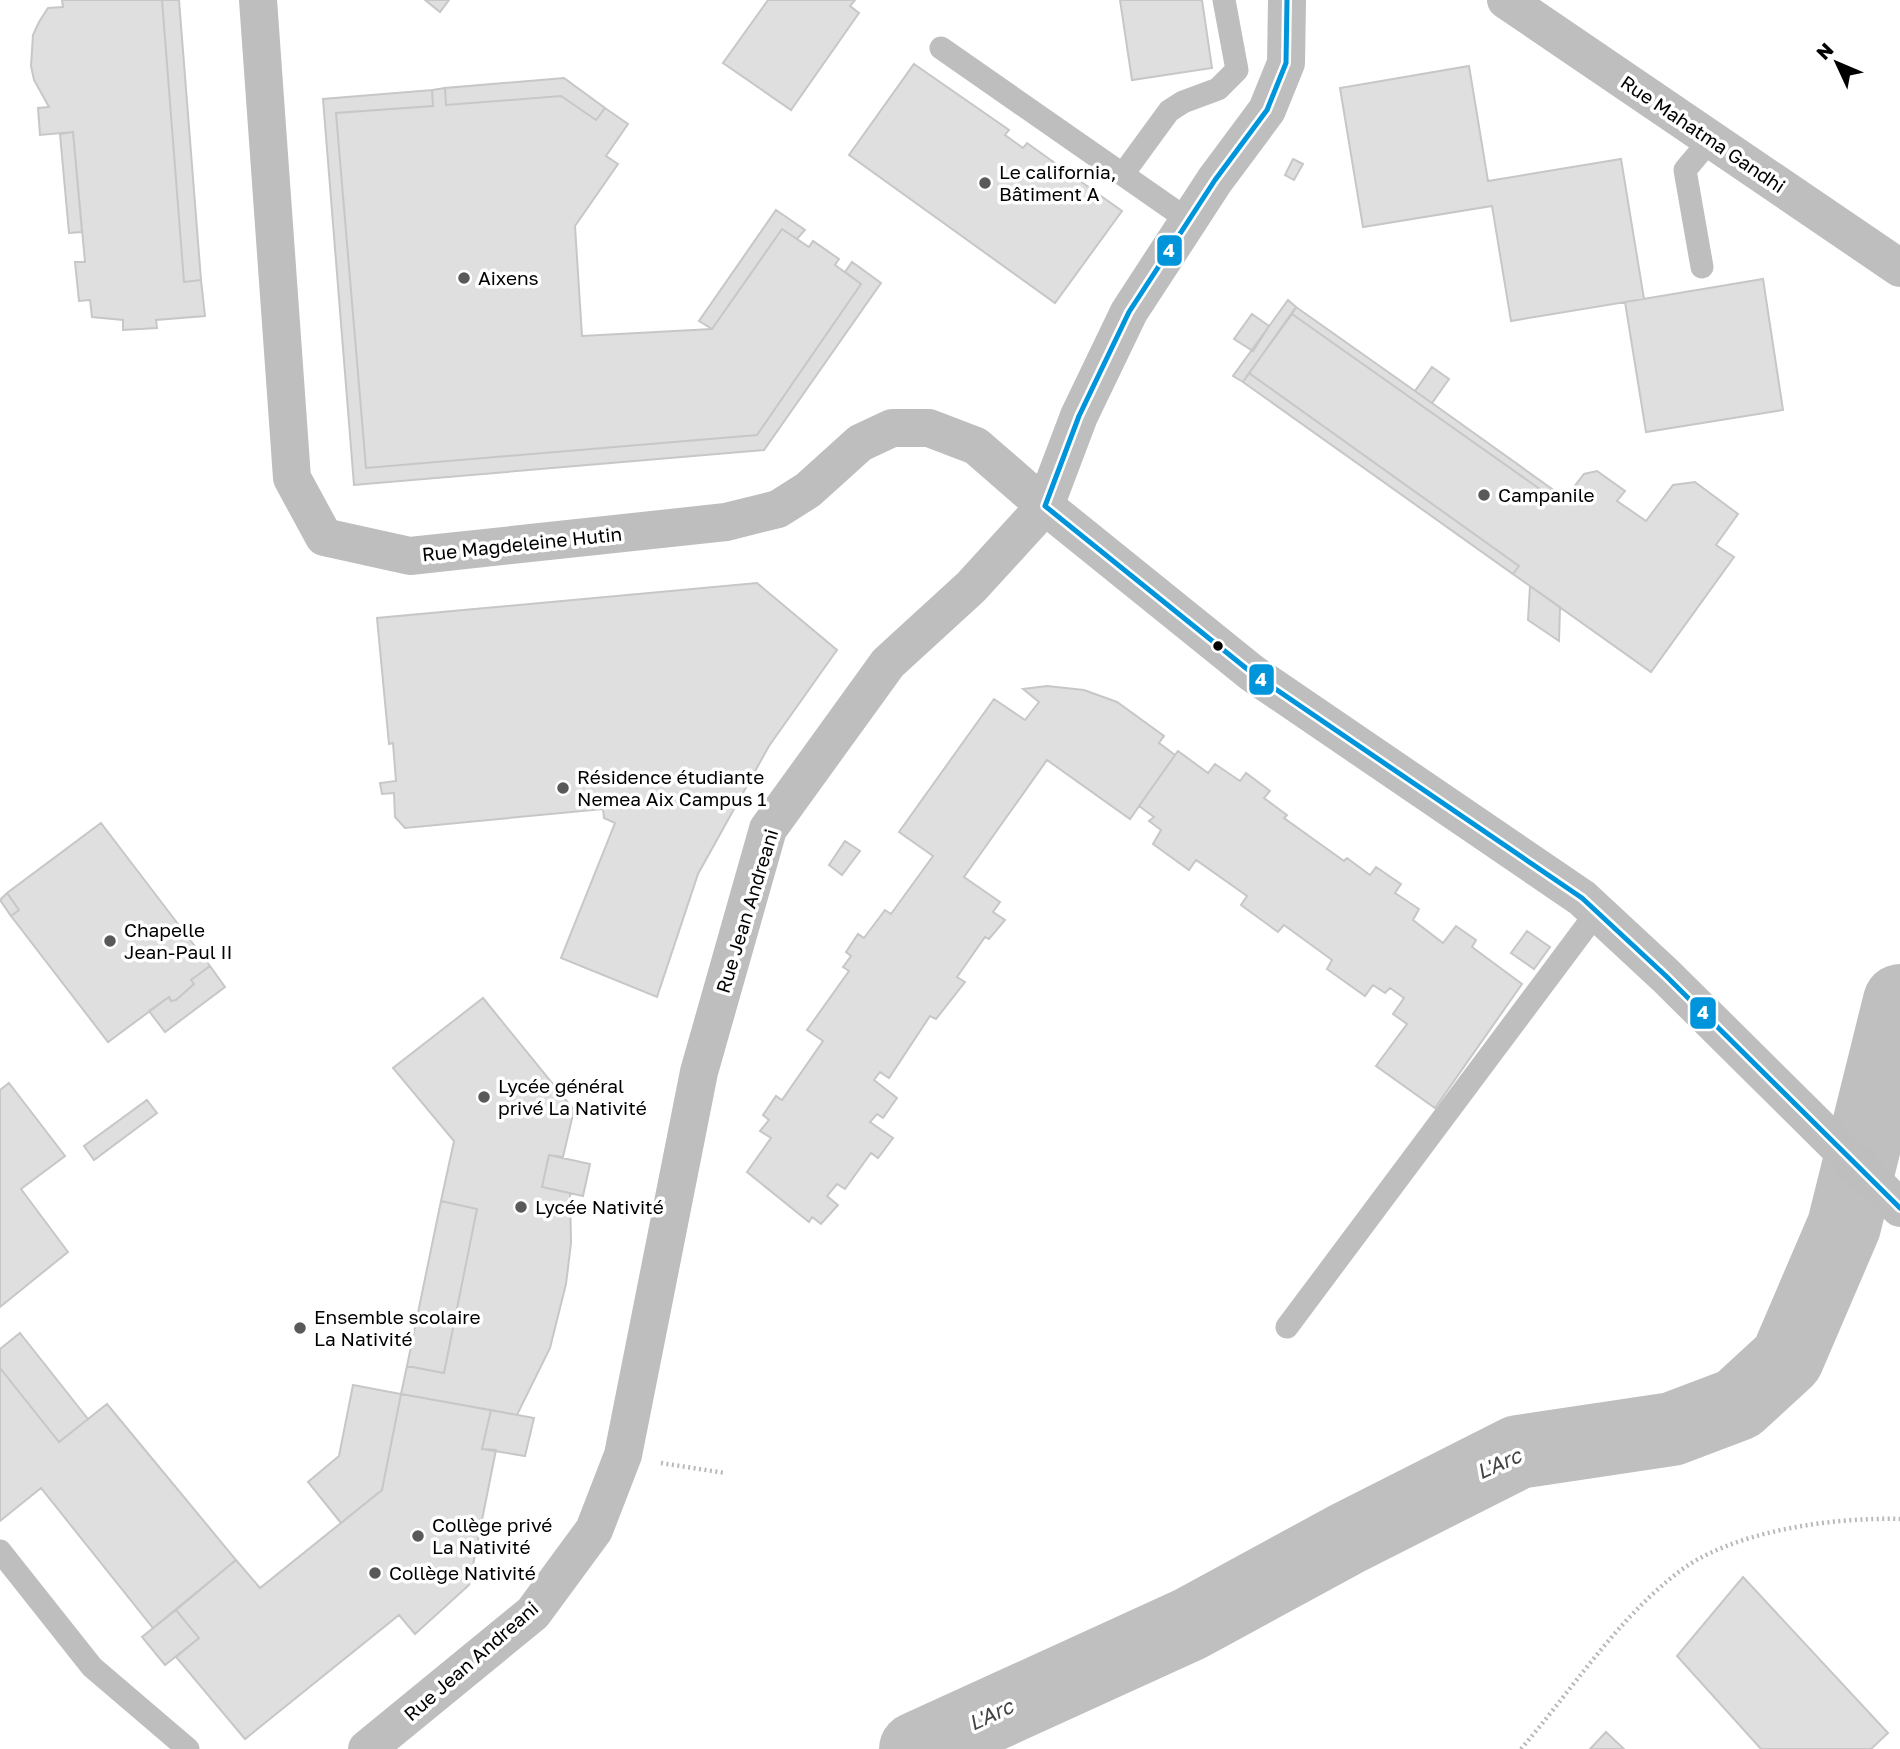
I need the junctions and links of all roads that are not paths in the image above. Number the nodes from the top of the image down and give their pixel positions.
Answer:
1 (258, 0) edge
2 (1224, 0) edge
3 (1287, 0) edge
4 (1506, 0) edge
5 (941, 48) dead end
6 (1710, 139) junction
7 (1123, 174) junction
8 (1188, 220) junction
9 (1702, 267) dead end
10 (1900, 268) edge
11 (1045, 506) junction
12 (1597, 912) junction
13 (1900, 1208) edge
14 (1287, 1327) dead end
15 (0, 1551) edge
16 (188, 1749) edge
17 (367, 1749) edge

1 - 11 street, Rue Magdeleine Hutin
2 - 7 lane
3 - 8 street, Rue Jean Andreani
4 - 6 street, Rue Mahatma Gandhi
5 - 7 lane
6 - 9 lane
6 - 10 street, Rue Mahatma Gandhi
7 - 8 lane
8 - 11 street, Rue Jean Andreani
11 - 12 street, Rue Magdeleine Hutin
11 - 17 street, Rue Jean Andreani
12 - 13 street, Rue Magdeleine Hutin
12 - 14 lane
15 - 16 lane

